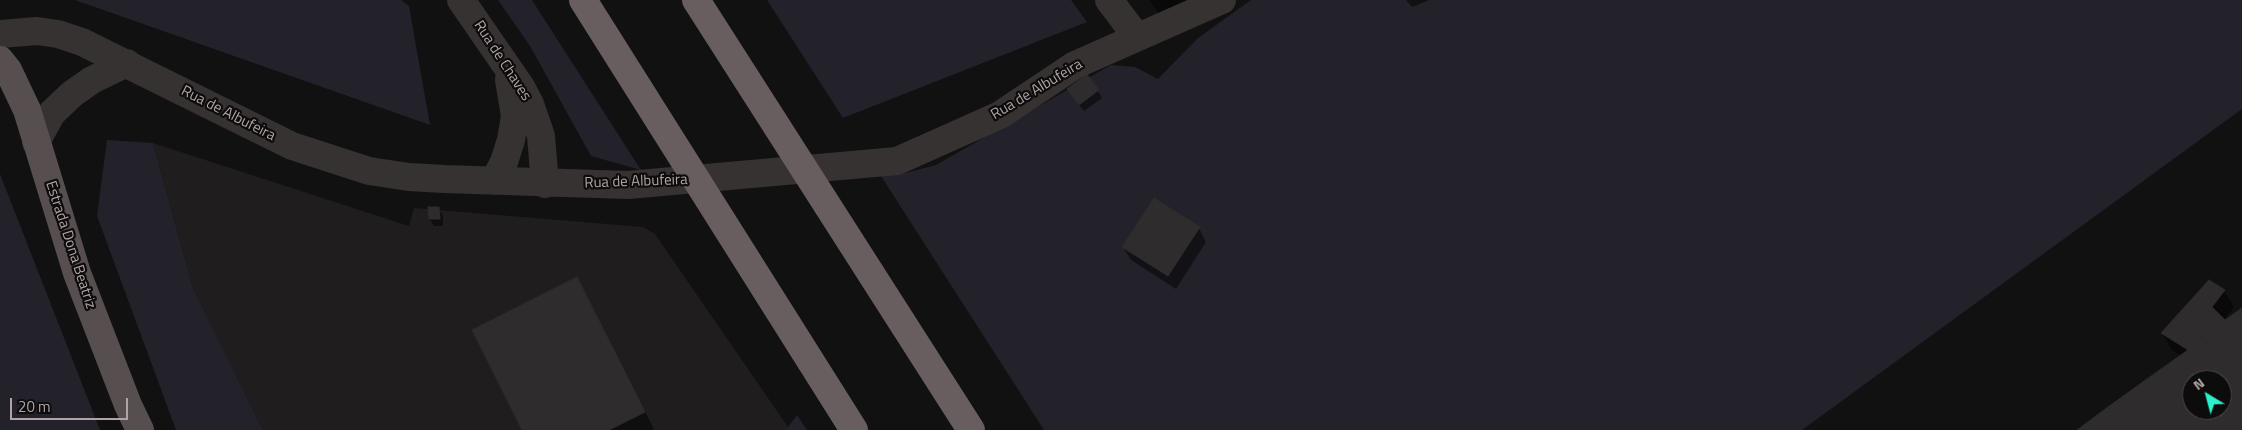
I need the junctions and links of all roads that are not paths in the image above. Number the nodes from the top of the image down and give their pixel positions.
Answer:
1 (461, 0) edge
2 (583, 0) edge
3 (696, 0) edge
4 (1109, 0) edge
5 (1222, 0) edge
6 (0, 34) edge
7 (1137, 37) junction
8 (0, 60) edge
9 (127, 63) junction
10 (506, 66) junction
11 (36, 142) junction
12 (494, 181) junction
13 (545, 184) junction
14 (140, 430) edge
15 (854, 430) edge
16 (971, 430) edge

1 - 10 street, Rua de Chaves
2 - 15 highway
3 - 16 highway
4 - 7 street
5 - 7 street, Rua de Albufeira
6 - 9 street, Rua de Albufeira
7 - 13 street, Rua de Albufeira
8 - 11 main road, Estrada Dona Beatriz
9 - 11 street
9 - 12 street, Rua de Albufeira
10 - 12 street
10 - 13 street, Rua de Chaves
11 - 14 main road, Estrada Dona Beatriz
12 - 13 street, Rua de Albufeira

